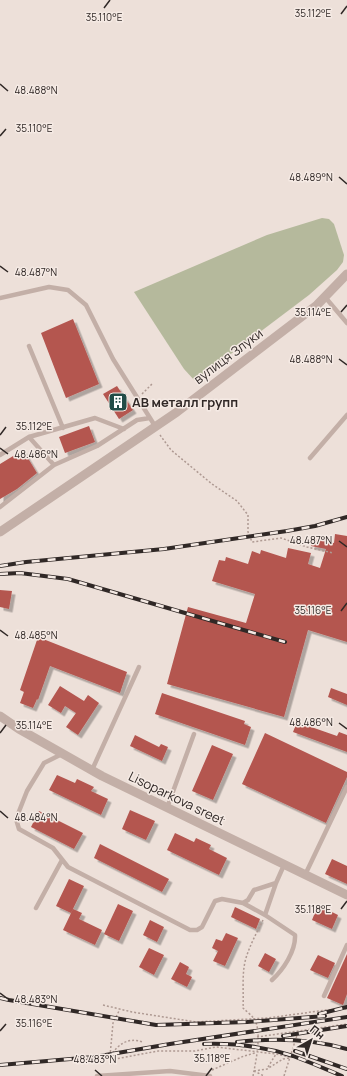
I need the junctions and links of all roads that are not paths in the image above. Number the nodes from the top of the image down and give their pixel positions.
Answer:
1 (347, 274) edge
2 (325, 297) junction
3 (0, 298) edge
4 (347, 323) edge
5 (29, 346) dead end
6 (347, 415) edge
7 (153, 422) junction
8 (62, 428) junction
9 (124, 429) junction
10 (29, 437) junction
11 (0, 455) edge
12 (310, 458) dead end
13 (54, 464) junction
14 (0, 507) edge
15 (0, 532) edge
16 (139, 667) dead end
17 (0, 716) edge
18 (194, 734) dead end
19 (62, 754) junction
20 (92, 770) junction
21 (347, 787) edge
22 (167, 808) junction
23 (62, 860) junction
24 (284, 865) junction
25 (305, 875) junction
26 (276, 883) junction
27 (347, 895) edge
28 (243, 903) junction
29 (36, 908) dead end
30 (265, 915) junction
31 (347, 945) edge
32 (272, 980) dead end
33 (324, 996) dead end
34 (97, 1076) edge
35 (210, 1076) edge

1 - 2 street, вулиця Злуки
2 - 4 lane
2 - 7 street, вулиця Злуки
3 - 7 lane
5 - 8 lane
6 - 12 lane
7 - 9 lane
7 - 15 street, вулиця Злуки
8 - 9 lane
8 - 10 lane
9 - 13 lane
10 - 11 lane
10 - 13 lane
13 - 14 lane
16 - 20 lane
17 - 19 street, Lisoparkova sreet
18 - 22 lane
19 - 20 street, Lisoparkova sreet
19 - 23 lane
20 - 22 street, Lisoparkova sreet
21 - 25 lane
22 - 24 street, Lisoparkova sreet
23 - 28 lane
23 - 29 lane
24 - 25 street, Lisoparkova sreet
24 - 26 lane
25 - 27 street, Lisoparkova sreet
26 - 28 lane
26 - 30 lane
28 - 30 lane
30 - 32 lane
31 - 33 lane
34 - 35 lane

